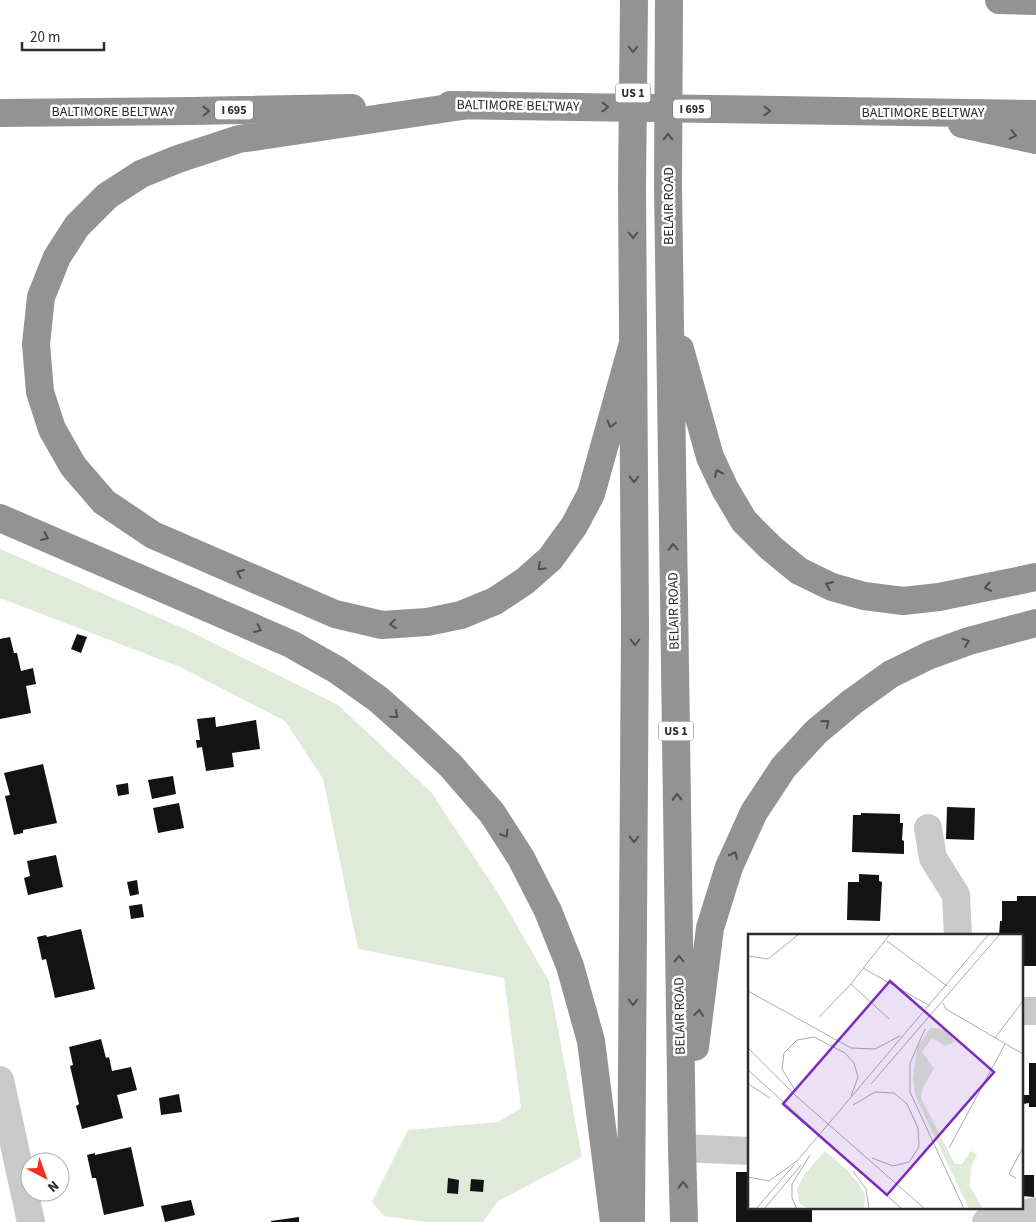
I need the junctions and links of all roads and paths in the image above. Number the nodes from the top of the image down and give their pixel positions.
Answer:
1 (634, 0) edge
2 (669, 0) edge
3 (999, 0) edge
4 (1036, 1) edge
5 (469, 105) junction
6 (0, 112) edge
7 (914, 113) junction
8 (1036, 114) edge
9 (1036, 140) edge
10 (670, 315) junction
11 (633, 343) junction
12 (0, 518) edge
13 (1036, 577) edge
14 (1036, 623) edge
15 (928, 828) dead end
16 (958, 934) edge
17 (0, 1080) edge
18 (682, 1148) junction
19 (748, 1151) edge
20 (1036, 1211) edge
21 (31, 1222) edge
22 (614, 1222) edge
23 (631, 1222) edge
24 (684, 1222) edge
25 (986, 1222) edge

1 -> 11 highway, US 1, bridge
10 -> 2 highway, BELAIR ROAD / US 1, bridge
3 - 4 highway
6 -> 5 highway, BALTIMORE BELTWAY / I 695
5 -> 7 highway, BALTIMORE BELTWAY / I 695
11 -> 5 highway
7 - 8 highway, BALTIMORE BELTWAY / I 695
7 -> 9 highway
13 -> 10 highway
18 -> 10 highway, BELAIR ROAD / US 1
11 -> 23 highway, US 1
12 -> 22 highway
18 -> 14 highway
15 - 16 street
17 - 21 street
18 - 19 street
24 -> 18 highway, BELAIR ROAD / US 1
20 - 25 street

